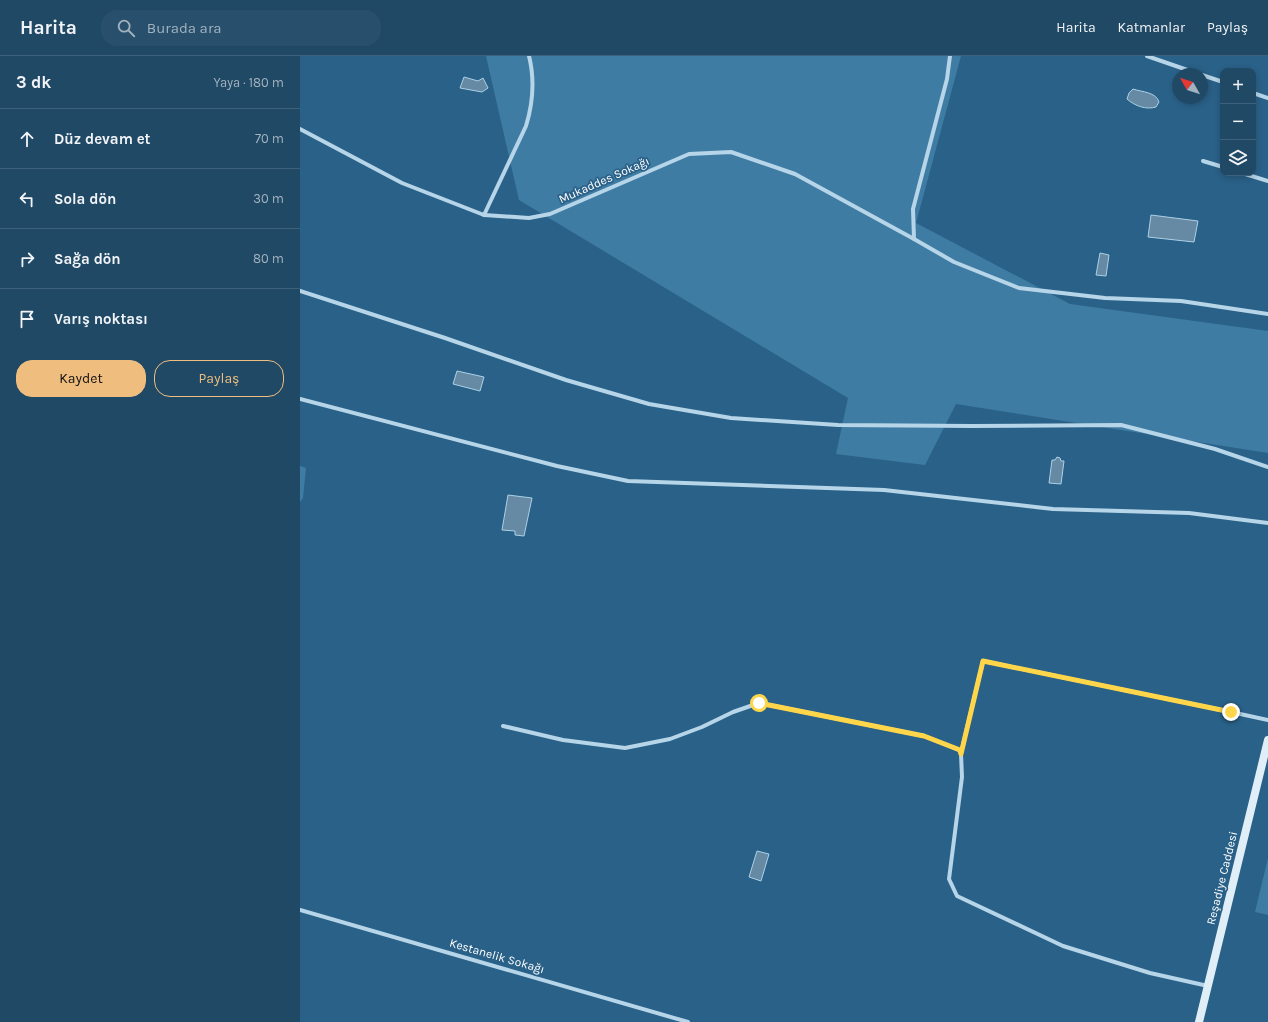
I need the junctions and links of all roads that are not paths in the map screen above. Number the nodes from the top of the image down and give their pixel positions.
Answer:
1 (529, 56) edge
2 (950, 56) edge
3 (1147, 56) edge
4 (1182, 68) edge
5 (1208, 77) edge
6 (1220, 81) edge
7 (1256, 94) edge
8 (1268, 98) edge
9 (300, 128) edge
10 (1203, 161) dead end
11 (1220, 166) edge
12 (1252, 176) edge
13 (1268, 181) edge
14 (484, 215) junction
15 (914, 239) junction
16 (300, 292) edge
17 (1268, 314) edge
18 (300, 399) edge
19 (1268, 468) edge
20 (1268, 523) edge
21 (1268, 720) edge
22 (503, 726) dead end
23 (1268, 740) edge
24 (961, 754) junction
25 (300, 910) edge
26 (1208, 986) junction
27 (688, 1022) edge
28 (1199, 1022) edge

1 - 14 street
2 - 15 street
3 - 4 street
5 - 6 street
7 - 8 street
9 - 14 street, Mukaddes Sokağı
10 - 11 street
12 - 13 street
14 - 15 street, Mukaddes Sokağı
15 - 17 street, Mukaddes Sokağı
16 - 19 street
18 - 20 street
21 - 24 street
22 - 24 street
23 - 26 street, Reşadiye Caddesi
24 - 26 street
25 - 27 street, Kestanelik Sokağı
26 - 28 street, Reşadiye Caddesi

